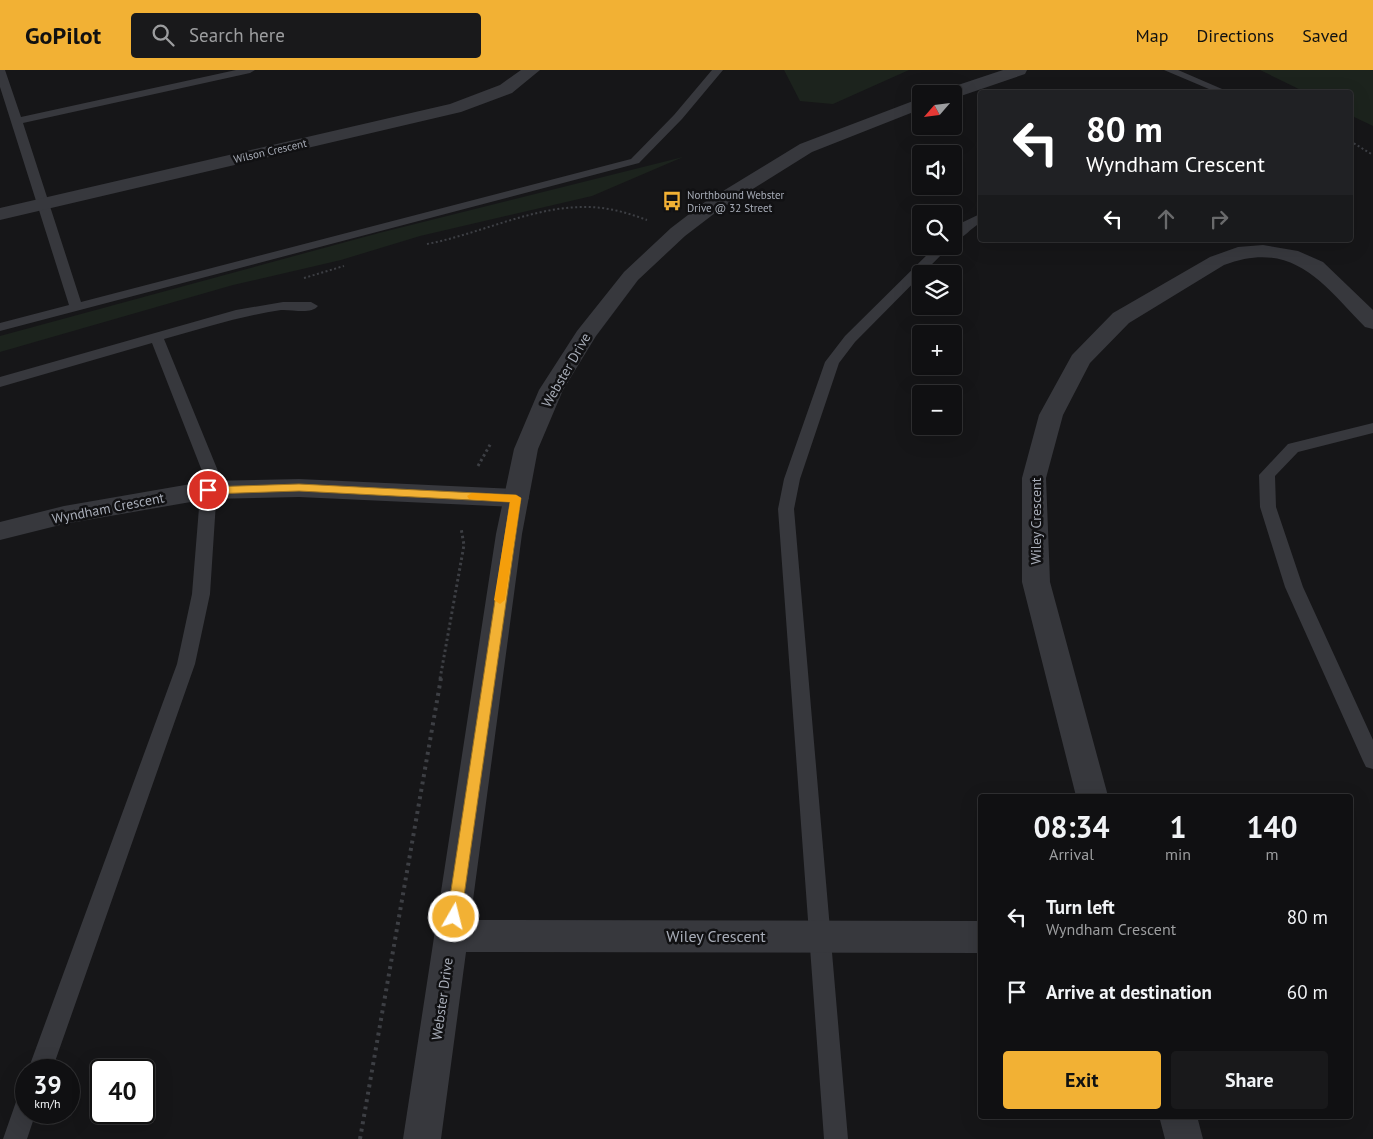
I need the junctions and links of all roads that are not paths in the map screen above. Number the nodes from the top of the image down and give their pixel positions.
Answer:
1 (0, 70) edge
2 (250, 70) edge
3 (532, 70) edge
4 (718, 70) edge
5 (1019, 70) edge
6 (1169, 70) edge
7 (962, 90) edge
8 (1219, 90) edge
9 (912, 107) edge
10 (17, 121) junction
11 (43, 204) junction
12 (0, 214) edge
13 (978, 219) edge
14 (962, 229) edge
15 (935, 255) edge
16 (311, 306) dead end
17 (76, 307) junction
18 (1373, 322) edge
19 (0, 327) edge
20 (156, 336) junction
21 (0, 382) edge
22 (1373, 428) edge
23 (208, 490) junction
24 (516, 498) junction
25 (0, 531) edge
26 (1373, 761) edge
27 (1091, 794) edge
28 (452, 936) junction
29 (820, 936) junction
30 (978, 937) edge
31 (44, 1059) edge
32 (1179, 1119) edge
33 (20, 1124) edge
34 (15, 1139) edge
35 (422, 1139) edge
36 (836, 1139) edge
37 (1184, 1139) edge

1 - 10 lane
2 - 10 lane
3 - 11 street, Wilson Crescent
4 - 17 lane
5 - 7 street
6 - 8 lane
9 - 24 street, Webster Drive
10 - 11 lane
11 - 12 street, Wilson Crescent
11 - 17 lane
13 - 14 lane
15 - 29 lane
16 - 20 lane
17 - 19 lane
18 - 27 street, Wiley Crescent
20 - 21 lane
20 - 23 lane
22 - 26 lane
23 - 24 street, Wyndham Crescent
23 - 25 street, Wyndham Crescent
23 - 31 lane
24 - 28 street, Webster Drive
28 - 29 street, Wiley Crescent
28 - 35 street, Webster Drive
29 - 30 street, Wiley Crescent
29 - 36 lane
32 - 37 street
33 - 34 lane

